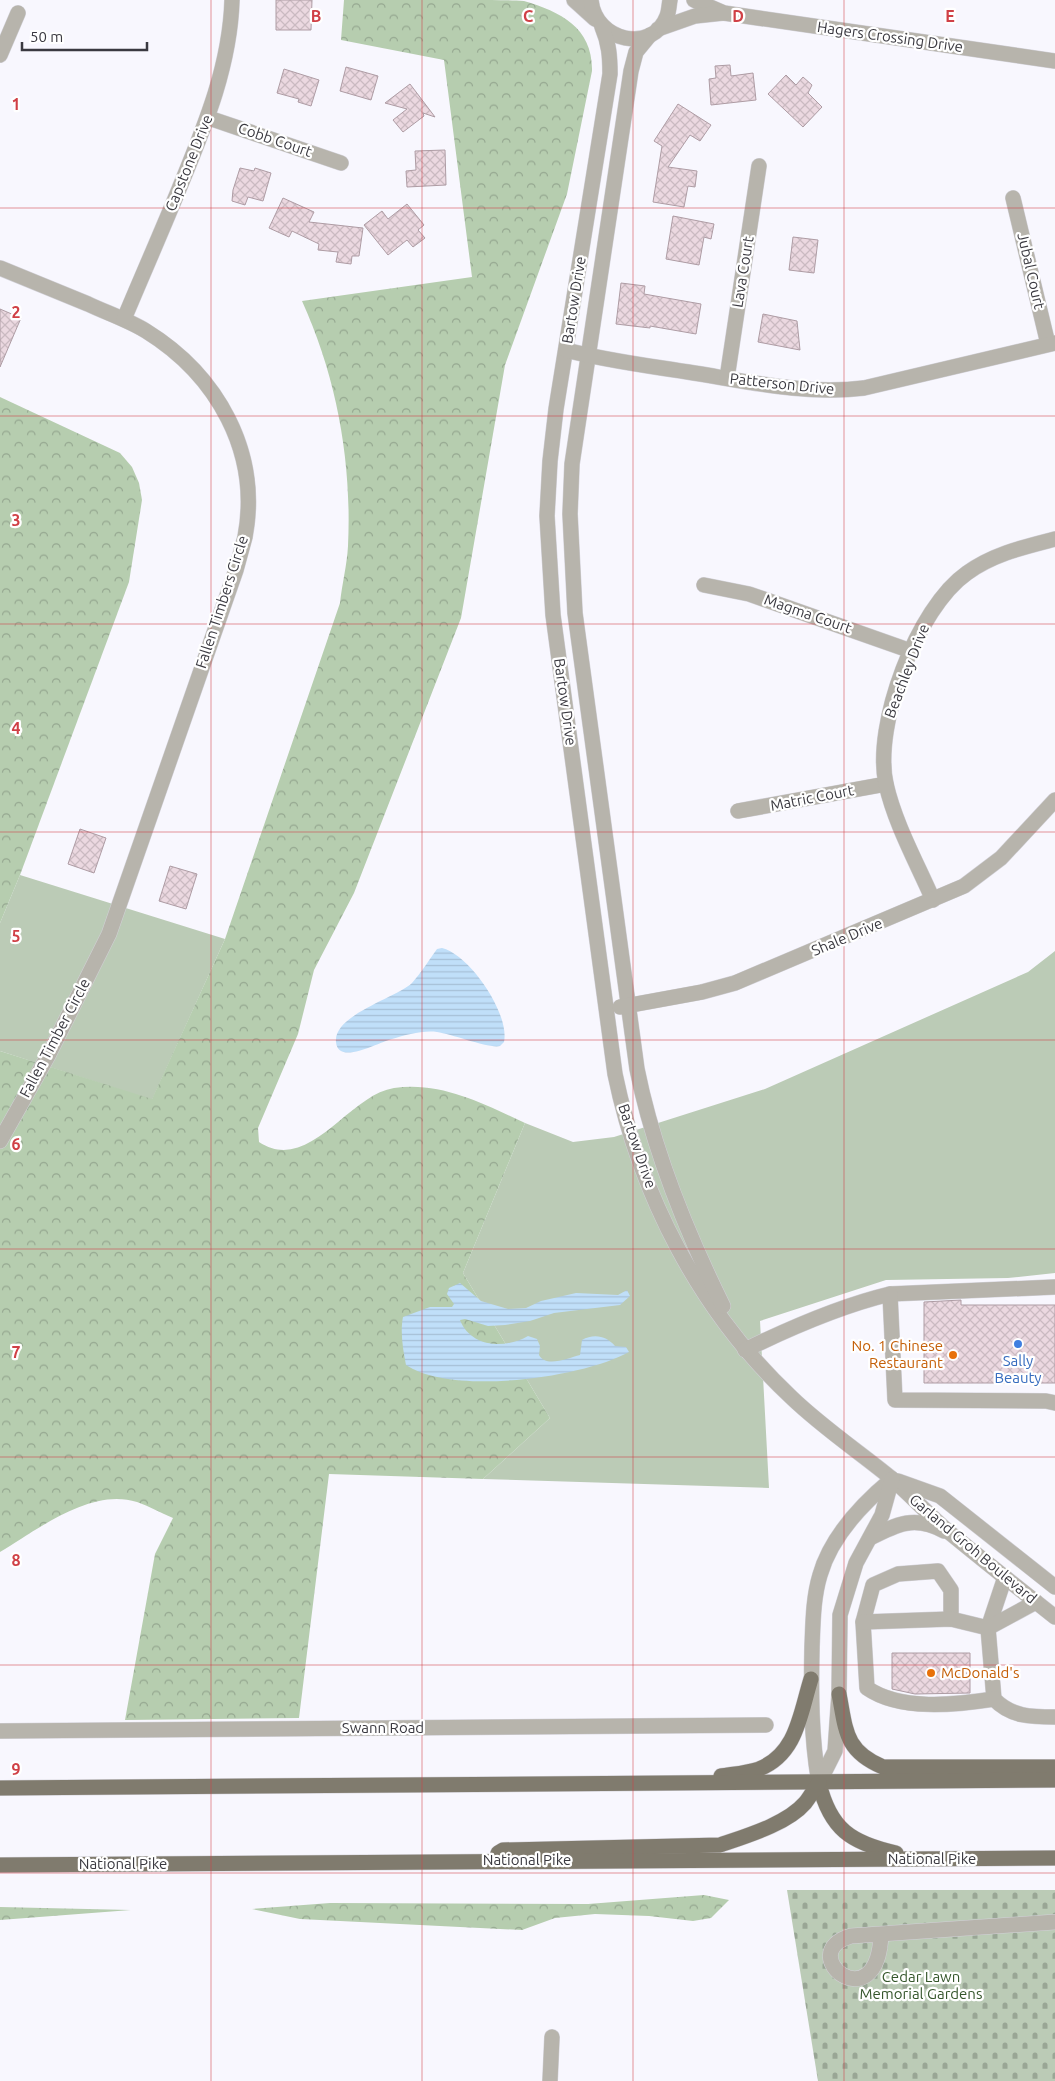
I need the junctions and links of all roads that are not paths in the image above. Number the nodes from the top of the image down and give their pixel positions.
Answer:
1 (232, 0) edge
2 (574, 0) edge
3 (591, 0) edge
4 (670, 0) edge
5 (694, 0) edge
6 (18, 13) dead end
7 (724, 13) junction
8 (600, 24) junction
9 (652, 33) junction
10 (0, 56) edge
11 (1055, 61) edge
12 (209, 118) junction
13 (341, 162) dead end
14 (759, 166) dead end
15 (1013, 198) dead end
16 (0, 268) edge
17 (124, 319) junction
18 (1051, 344) edge
19 (566, 350) junction
20 (589, 356) junction
21 (727, 378) junction
22 (1055, 539) edge
23 (704, 585) dead end
24 (911, 651) junction
25 (886, 784) junction
26 (1055, 800) edge
27 (738, 811) dead end
28 (933, 900) junction
29 (109, 934) joint
30 (629, 1005) junction
31 (606, 1009) junction
32 (0, 1141) edge
33 (1055, 1287) edge
34 (890, 1294) junction
35 (745, 1350) junction
36 (1055, 1403) edge
37 (892, 1479) junction
38 (953, 1536) junction
39 (870, 1538) junction
40 (1005, 1578) junction
41 (1055, 1588) edge
42 (1036, 1602) junction
43 (1055, 1617) edge
44 (950, 1619) junction
45 (863, 1622) junction
46 (988, 1628) junction
47 (811, 1679) junction
48 (839, 1694) junction
49 (994, 1699) junction
50 (1055, 1717) edge
51 (766, 1725) dead end
52 (0, 1730) edge
53 (1055, 1767) edge
54 (1055, 1780) edge
55 (681, 1783) junction
56 (818, 1783) junction
57 (0, 1788) edge
58 (1055, 1858) edge
59 (925, 1859) junction
60 (486, 1860) junction
61 (0, 1865) edge
62 (1055, 1922) edge
63 (881, 1934) dead end
64 (552, 2037) dead end
65 (550, 2081) edge

1 - 12 street, Capstone Drive
2 - 8 street
3 - 8 street, Bartow Drive
4 - 9 street, Bartow Drive
5 - 7 street, Hagers Crossing Drive
6 - 10 street
7 - 9 street, Hagers Crossing Drive
7 - 11 street, Hagers Crossing Drive
8 - 9 street
8 - 19 street, Bartow Drive
9 - 20 street, Bartow Drive
12 - 13 street, Cobb Court
12 - 17 street, Capstone Drive
14 - 21 street, Lava Court
15 - 18 street, Jubal Court
16 - 17 street, Fallen Timbers Circle
17 - 29 street, Fallen Timbers Circle
18 - 21 street, Patterson Drive
19 - 20 street, Patterson Drive
19 - 31 street, Bartow Drive
20 - 21 street, Patterson Drive
20 - 30 street, Bartow Drive
22 - 24 street, Beachley Drive
23 - 24 street, Magma Court
24 - 25 street, Beachley Drive
25 - 27 street, Matric Court
25 - 28 street, Beachley Drive
26 - 28 street, Shale Drive
28 - 30 street, Shale Drive
29 - 32 street, Fallen Timber Circle
30 - 31 street, Shale Drive
30 - 35 street, Bartow Drive
31 - 35 street, Bartow Drive
33 - 34 street
34 - 35 street
34 - 36 street
35 - 37 street, Bartow Drive
37 - 38 street, Garland Groh Boulevard
37 - 39 street, Garland Groh Boulevard
37 - 41 street, Garland Groh Boulevard
37 - 47 street
38 - 39 street
38 - 40 street, Garland Groh Boulevard
39 - 48 street, Garland Groh Boulevard
40 - 42 street, Garland Groh Boulevard
40 - 46 street
42 - 43 street, Garland Groh Boulevard
42 - 46 street
44 - 45 street
44 - 45 street
44 - 46 street
45 - 49 street
46 - 49 street
47 - 55 main road
47 - 56 street
48 - 53 main road
48 - 56 street, Garland Groh Boulevard
49 - 50 street
51 - 52 street, Swann Road
54 - 56 main road
55 - 56 main road
55 - 57 main road
56 - 59 main road
56 - 60 main road
58 - 59 main road, National Pike
59 - 60 main road, National Pike
60 - 61 main road, National Pike
62 - 63 street
64 - 65 street

